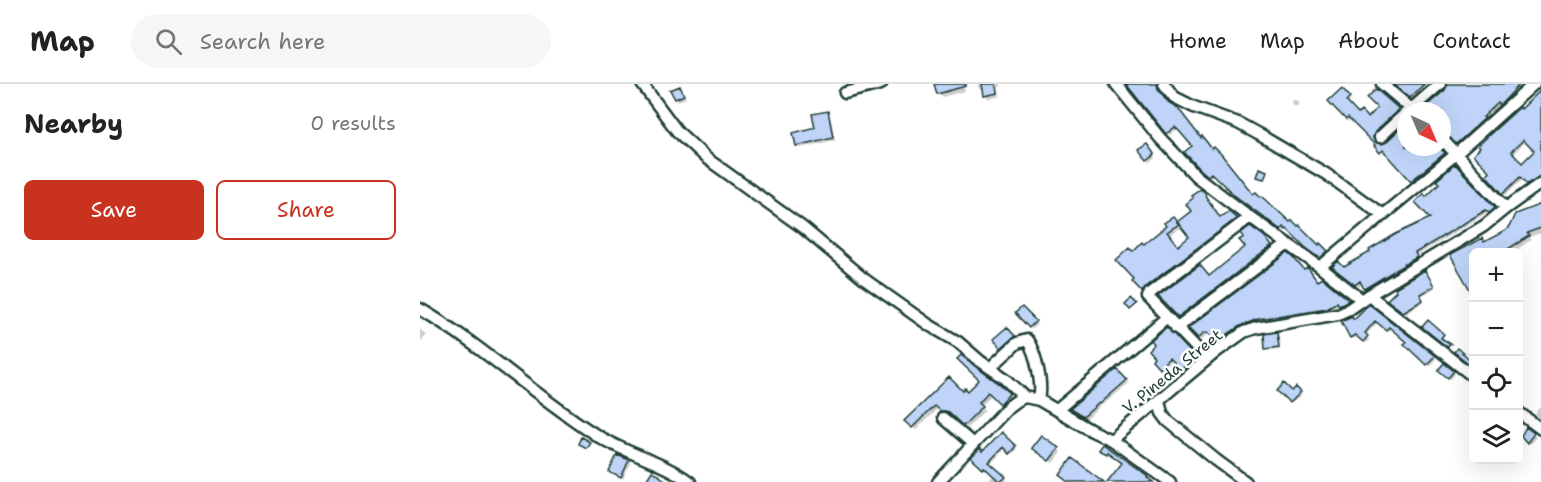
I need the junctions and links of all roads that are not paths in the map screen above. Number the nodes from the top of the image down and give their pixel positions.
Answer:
1 (642, 84) edge
2 (882, 84) edge
3 (1116, 84) edge
4 (1164, 84) edge
5 (1382, 84) edge
6 (1440, 84) edge
7 (1534, 84) edge
8 (845, 93) dead end
9 (1401, 102) edge
10 (1420, 102) edge
11 (1397, 122) edge
12 (1380, 137) dead end
13 (1451, 149) edge
14 (1456, 154) junction
15 (1541, 183) edge
16 (1506, 208) junction
17 (1383, 215) junction
18 (1250, 217) junction
19 (1288, 244) junction
20 (1320, 267) junction
21 (1365, 298) junction
22 (420, 309) edge
23 (1166, 318) junction
24 (1176, 328) junction
25 (1207, 359) junction
26 (990, 368) junction
27 (1469, 374) edge
28 (1025, 397) junction
29 (1039, 400) junction
30 (1159, 400) junction
31 (1057, 410) junction
32 (1523, 416) edge
33 (943, 418) dead end
34 (1541, 429) edge
35 (1112, 440) junction
36 (973, 444) junction
37 (690, 482) edge
38 (938, 482) edge
39 (1170, 482) edge
40 (1246, 482) edge

1 - 26 street
2 - 8 street
3 - 18 street
4 - 17 street
5 - 9 street
6 - 10 street
7 - 14 street
11 - 12 street
13 - 14 street
14 - 16 street
14 - 17 street
15 - 16 street, V. Pineda Street
16 - 21 street, V. Pineda Street
17 - 20 street
18 - 19 street
18 - 23 street
19 - 20 street
19 - 24 street
20 - 21 street
21 - 25 street, V. Pineda Street
21 - 27 street
22 - 37 street
23 - 24 street
23 - 31 street
24 - 25 street
25 - 30 street, V. Pineda Street
26 - 28 street
26 - 29 street
28 - 29 street
28 - 36 street
29 - 31 street
30 - 35 street, V. Pineda Street
30 - 40 street
31 - 35 street
32 - 34 street
33 - 36 street
35 - 39 street
36 - 38 street

